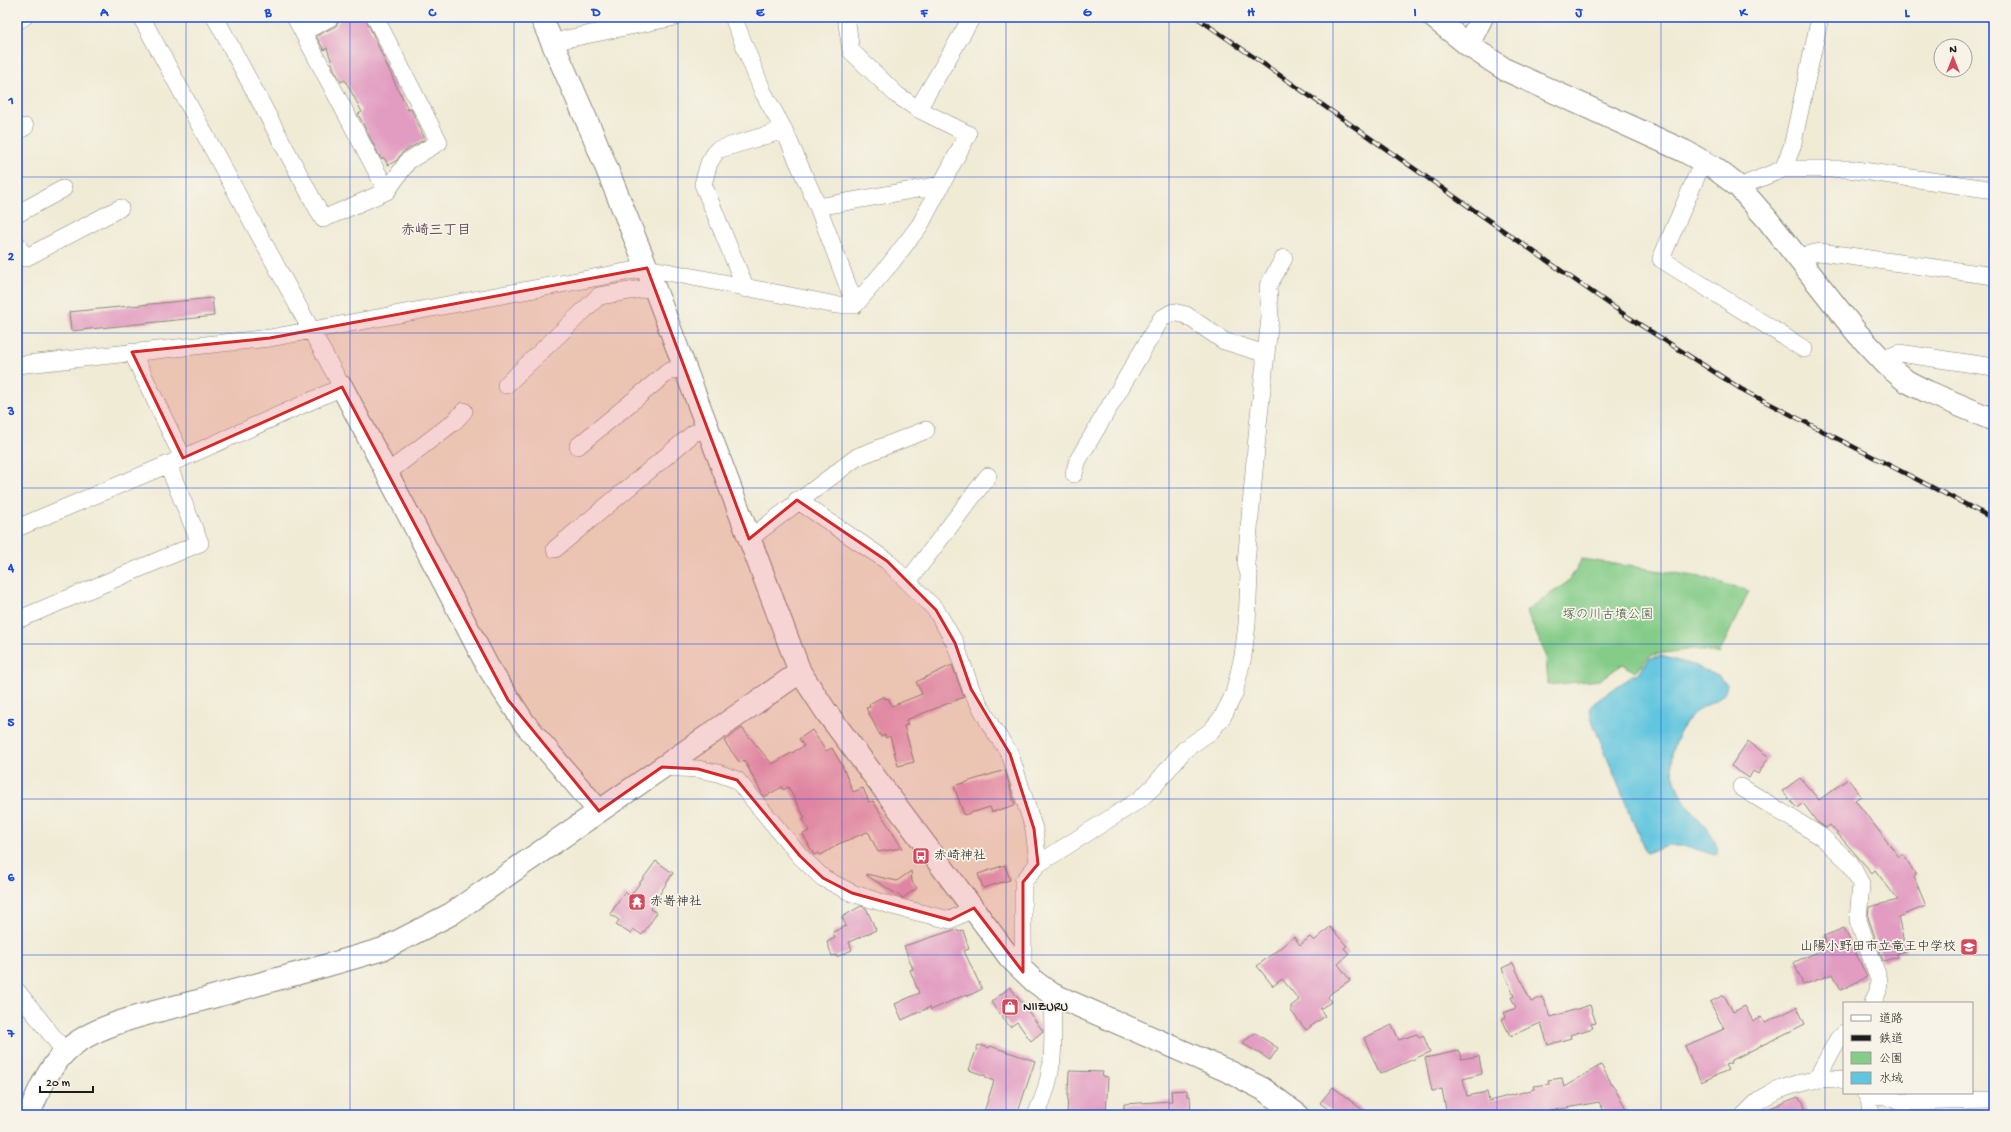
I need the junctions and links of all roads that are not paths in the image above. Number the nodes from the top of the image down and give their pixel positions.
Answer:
1 (24, 17) edge
2 (141, 17) edge
3 (215, 17) edge
4 (295, 17) edge
5 (331, 17) edge
6 (375, 17) edge
7 (541, 17) edge
8 (675, 17) edge
9 (733, 17) edge
10 (846, 17) edge
11 (972, 17) edge
12 (1433, 17) edge
13 (1482, 17) edge
14 (1820, 17) edge
15 (17, 21) edge
16 (303, 32) junction
17 (553, 45) junction
18 (1468, 45) junction
19 (918, 109) junction
20 (784, 130) junction
21 (1703, 161) junction
22 (1783, 169) junction
23 (940, 185) junction
24 (1739, 187) junction
25 (63, 190) dead end
26 (1994, 190) edge
27 (387, 191) junction
28 (818, 207) junction
29 (120, 208) dead end
30 (17, 214) edge
31 (17, 244) edge
32 (1797, 257) junction
33 (1284, 258) dead end
34 (1994, 276) edge
35 (650, 278) junction
36 (746, 289) junction
37 (855, 305) junction
38 (311, 330) junction
39 (1804, 349) dead end
40 (132, 352) junction
41 (1266, 354) junction
42 (1882, 360) junction
43 (17, 365) edge
44 (684, 366) junction
45 (1994, 367) edge
46 (506, 385) dead end
47 (342, 387) junction
48 (464, 411) dead end
49 (1994, 420) edge
50 (707, 429) junction
51 (926, 430) dead end
52 (578, 446) dead end
53 (176, 461) junction
54 (387, 473) junction
55 (1074, 474) dead end
56 (988, 476) dead end
57 (797, 500) junction
58 (17, 528) edge
59 (749, 539) junction
60 (555, 549) dead end
61 (908, 581) junction
62 (17, 620) edge
63 (800, 672) junction
64 (662, 767) junction
65 (1741, 787) dead end
66 (599, 811) junction
67 (1038, 864) junction
68 (974, 908) junction
69 (1023, 972) junction
70 (17, 991) edge
71 (1052, 994) junction
72 (1873, 1002) edge
73 (1843, 1034) edge
74 (65, 1052) junction
75 (1816, 1080) junction
76 (1843, 1081) edge
77 (1867, 1095) edge
78 (1994, 1100) edge
79 (29, 1115) edge
80 (1036, 1115) edge
81 (1298, 1115) edge
82 (1744, 1115) edge
83 (1870, 1115) edge

1 - 15 street
2 - 38 street
3 - 27 street
4 - 16 street
5 - 16 street
6 - 27 street
7 - 17 street
8 - 17 street
9 - 20 street
10 - 19 street
11 - 19 street
12 - 18 street
13 - 18 street
14 - 22 street
16 - 27 street
17 - 35 street
18 - 21 street
19 - 23 street
20 - 28 street
20 - 36 street
21 - 24 street
21 - 39 street
22 - 24 street
22 - 26 street
23 - 28 street
23 - 37 street
24 - 32 street
25 - 30 street
28 - 37 street
29 - 31 street
32 - 34 street
32 - 42 street
33 - 41 street
35 - 36 street
35 - 38 street
35 - 44 street
35 - 46 street
36 - 37 street
38 - 40 street
38 - 47 street
40 - 43 street
40 - 53 street
41 - 55 street
41 - 67 street
42 - 45 street
42 - 49 street
44 - 50 street
44 - 52 street
47 - 53 street
47 - 54 street
48 - 54 street
50 - 59 street
50 - 60 street
51 - 57 street
53 - 58 street
53 - 62 street
54 - 66 street
56 - 61 street
57 - 59 street
57 - 61 street
59 - 63 street
61 - 67 street
63 - 64 street
63 - 68 street
64 - 66 street
64 - 68 street
65 - 72 street
66 - 74 street
67 - 69 street
68 - 69 street
69 - 71 street
70 - 74 street
71 - 80 street
71 - 81 street
73 - 75 street
74 - 79 street
75 - 76 street
75 - 82 street
77 - 78 street
77 - 83 street

